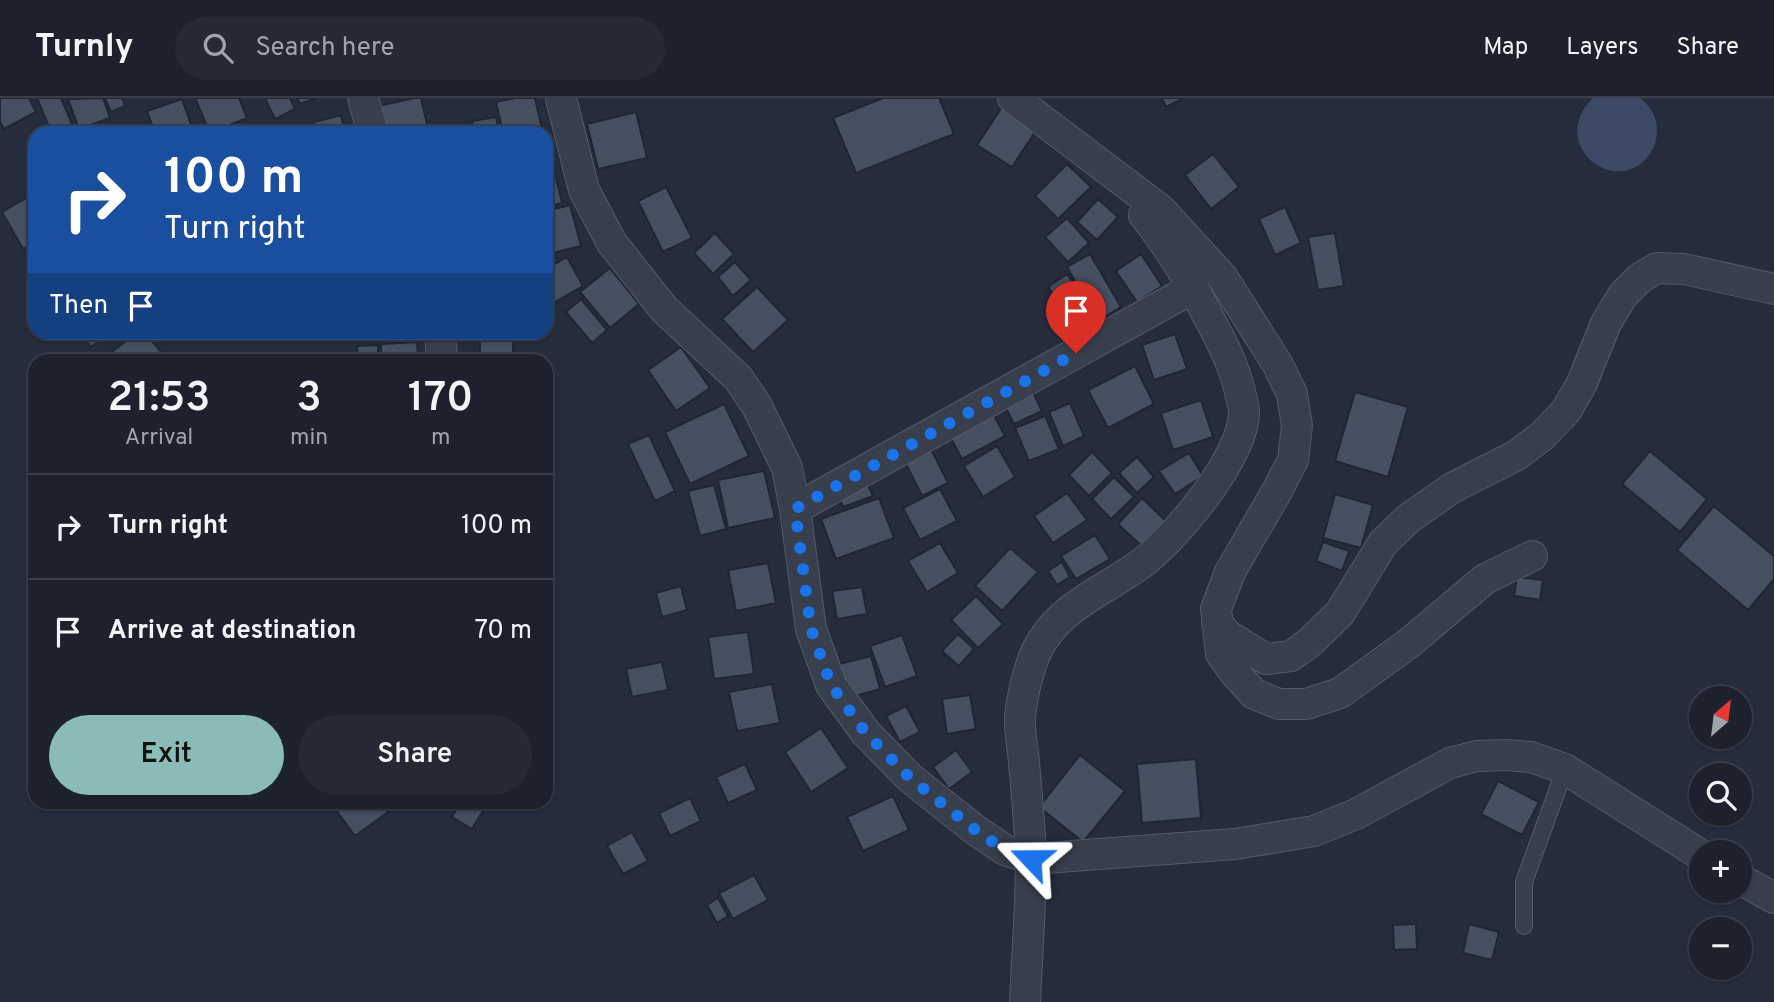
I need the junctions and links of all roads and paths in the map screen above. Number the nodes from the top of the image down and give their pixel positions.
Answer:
1 (363, 98) edge
2 (561, 98) edge
3 (1013, 98) edge
4 (371, 126) edge
5 (1096, 160) junction
6 (1194, 288) junction
7 (1774, 289) edge
8 (795, 509) junction
9 (1532, 556) dead end
10 (1217, 623) junction
11 (1565, 769) junction
12 (1689, 847) edge
13 (1031, 859) junction
14 (1752, 886) edge
15 (1774, 898) edge
16 (1524, 926) dead end
17 (1025, 1002) edge

1 - 4 street
2 - 8 street
3 - 5 street
5 - 6 street
5 - 10 street
6 - 8 street
6 - 13 street
7 - 10 street
8 - 13 street
9 - 10 street
11 - 12 street
11 - 13 street
11 - 16 lane
13 - 17 street
14 - 15 street

